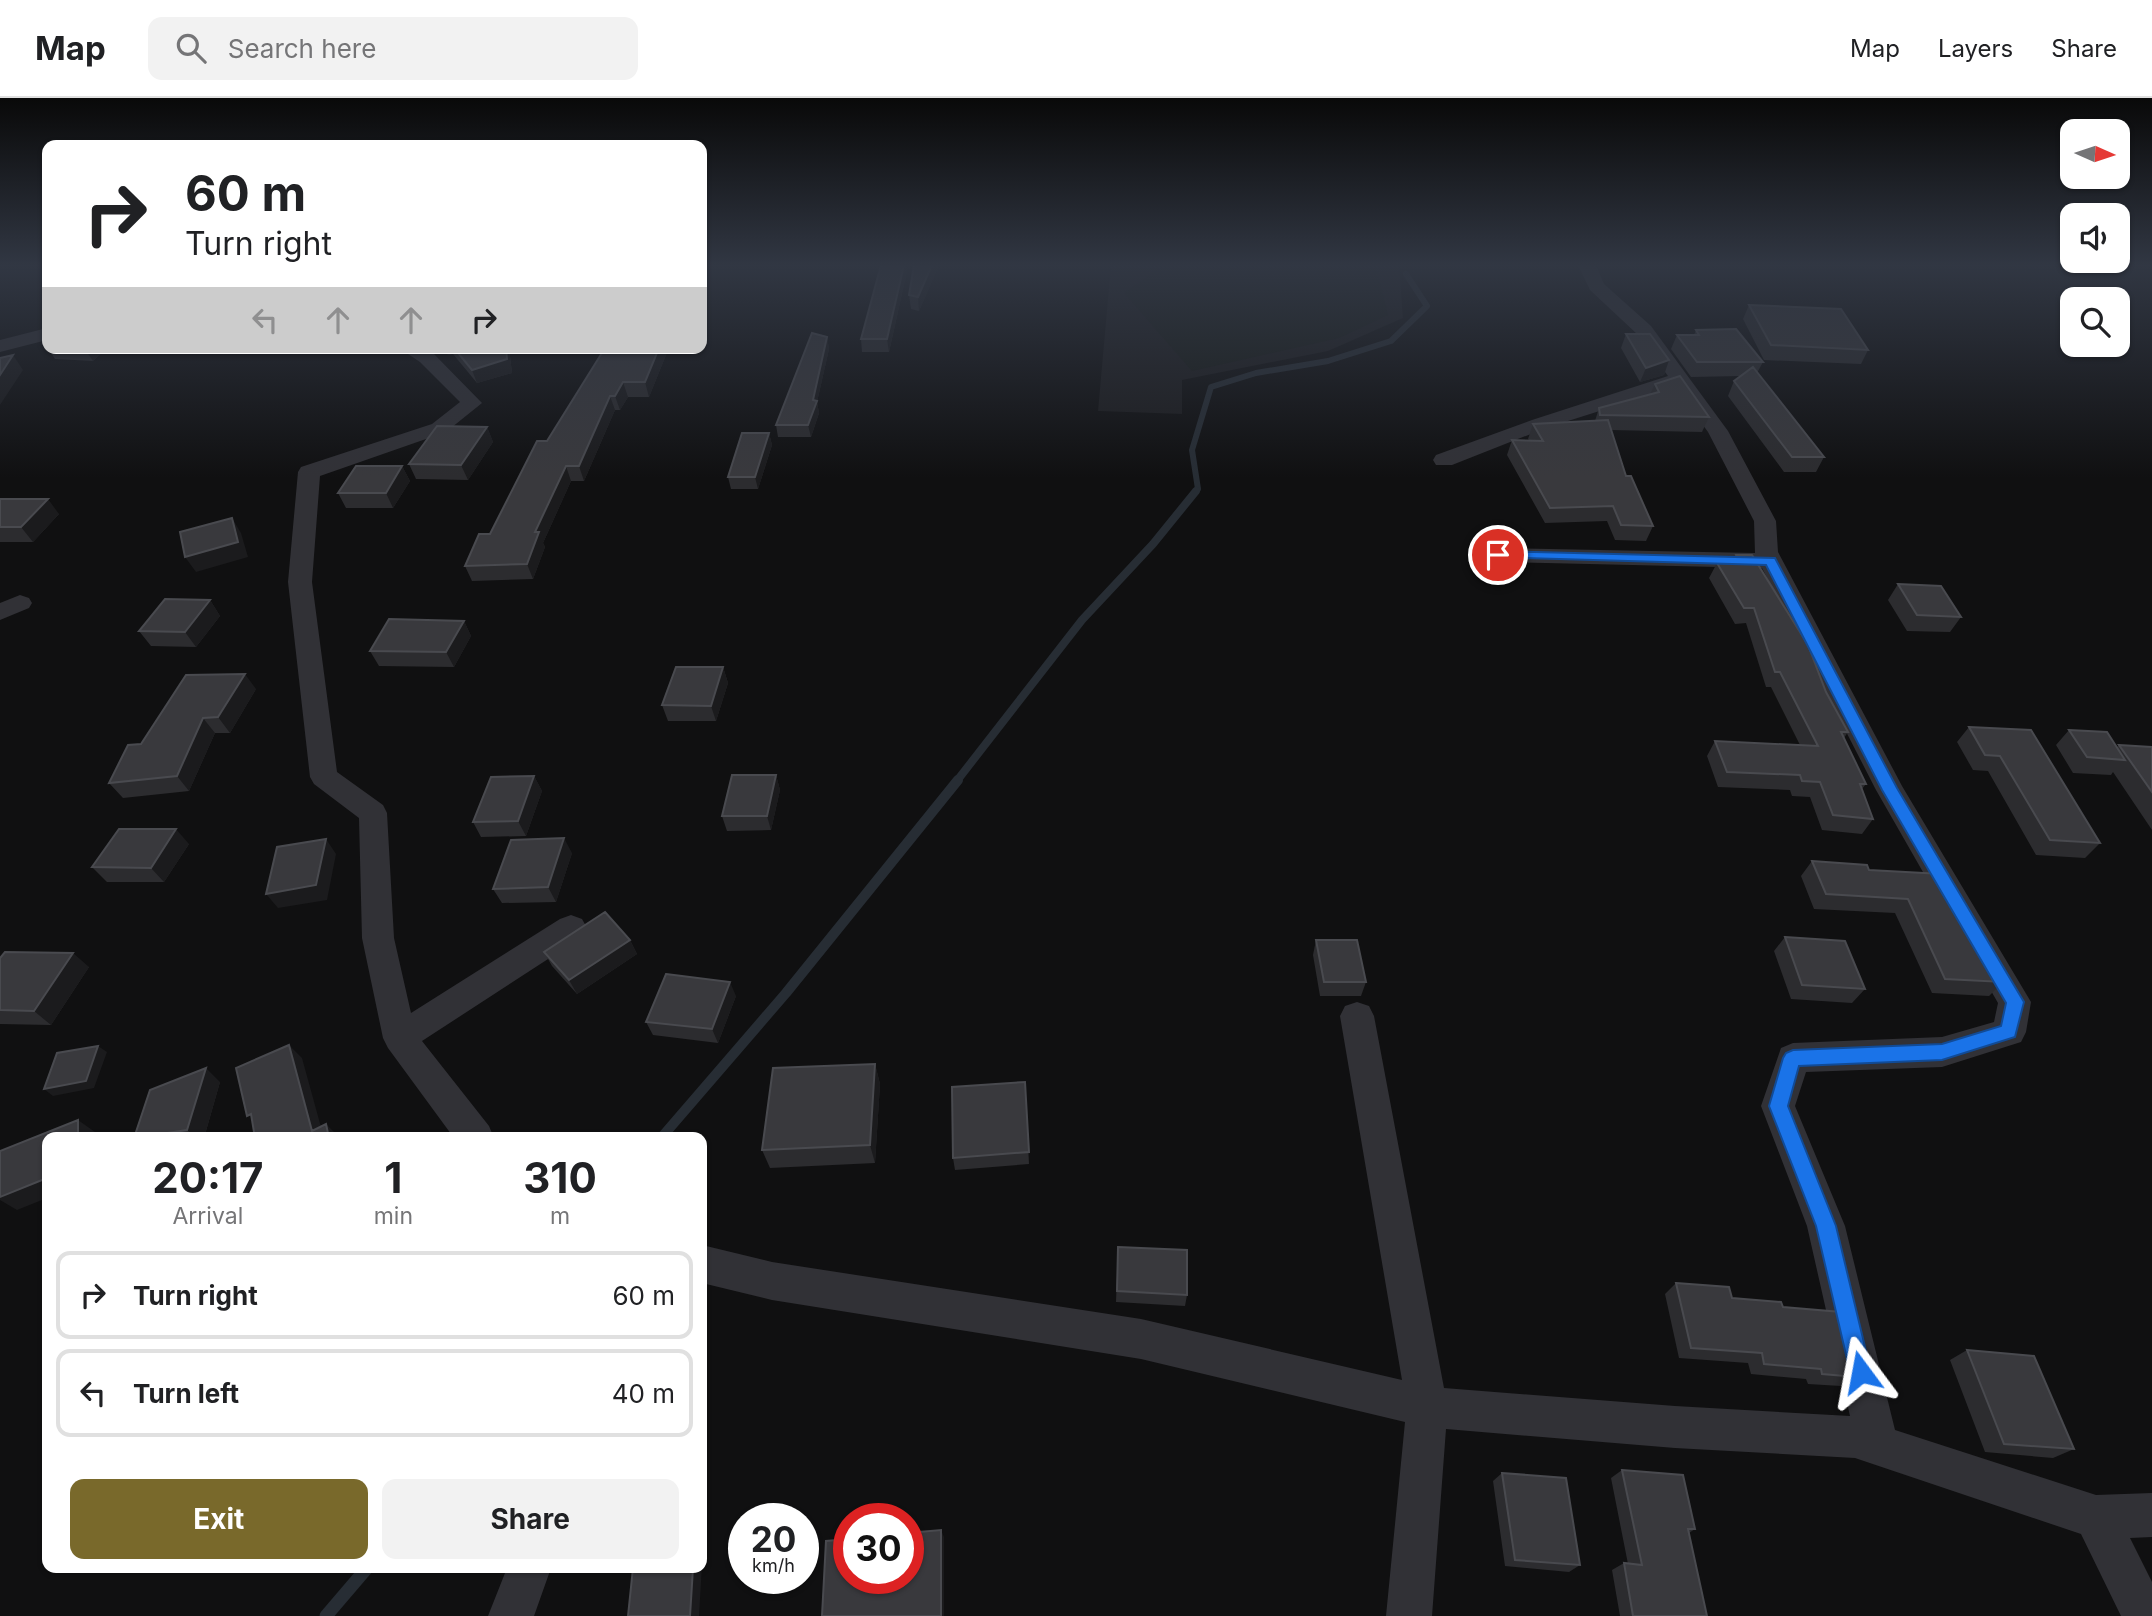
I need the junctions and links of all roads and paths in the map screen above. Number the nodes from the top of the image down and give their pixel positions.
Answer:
1 (40, 336) edge
2 (1648, 336) edge
3 (0, 346) edge
4 (419, 354) edge
5 (1679, 379) junction
6 (1444, 460) dead end
7 (1498, 555) dead end
8 (1771, 561) junction
9 (571, 928) dead end
10 (1357, 1016) dead end
11 (400, 1038) junction
12 (471, 1132) edge
13 (707, 1265) edge
14 (1427, 1407) junction
15 (1878, 1445) junction
16 (2152, 1515) edge
17 (2096, 1517) junction
18 (527, 1573) edge
19 (511, 1616) edge
20 (1409, 1616) edge
21 (2145, 1616) edge

1 - 3 street
2 - 5 street
4 - 11 street
5 - 6 street
5 - 8 street
7 - 8 street
8 - 15 street
9 - 11 street
10 - 14 street
11 - 12 street
13 - 14 street
14 - 15 street
14 - 20 street
15 - 17 street
16 - 17 street
17 - 21 street
18 - 19 street

